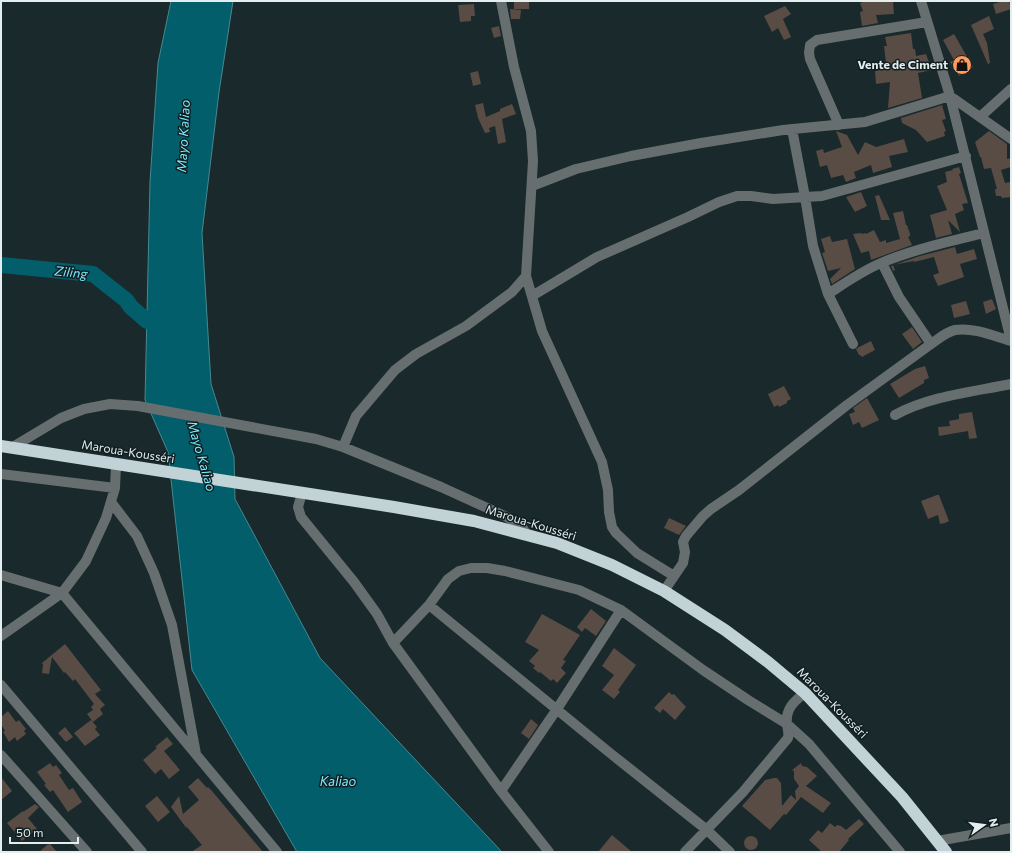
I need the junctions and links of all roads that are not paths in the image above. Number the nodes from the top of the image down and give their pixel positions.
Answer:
1 (501, 1) edge
2 (921, 1) edge
3 (927, 22) junction
4 (1011, 89) edge
5 (950, 96) junction
6 (980, 117) junction
7 (840, 124) junction
8 (792, 129) junction
9 (1011, 139) edge
10 (966, 156) junction
11 (532, 186) junction
12 (806, 197) junction
13 (984, 233) junction
14 (882, 263) junction
15 (526, 276) junction
16 (828, 294) junction
17 (532, 296) junction
18 (1011, 340) edge
19 (853, 344) dead end
20 (931, 344) junction
21 (1011, 384) edge
22 (895, 415) dead end
23 (6, 447) edge
24 (343, 447) junction
25 (116, 464) junction
26 (1, 474) edge
27 (115, 488) junction
28 (302, 493) junction
29 (111, 502) junction
30 (527, 535) junction
31 (1, 575) edge
32 (674, 576) junction
33 (664, 591) junction
34 (62, 593) junction
35 (429, 605) junction
36 (621, 610) junction
37 (1, 636) edge
38 (393, 643) junction
39 (1, 685) edge
40 (805, 693) junction
41 (557, 709) junction
42 (787, 724) junction
43 (1, 755) edge
44 (196, 756) junction
45 (501, 791) junction
46 (1011, 828) edge
47 (707, 830) junction
48 (937, 841) junction
49 (139, 850) edge
50 (87, 852) edge
51 (276, 852) edge
52 (549, 852) edge
53 (685, 852) edge
54 (730, 852) edge
55 (900, 852) edge
56 (946, 852) edge

1 - 11 street
2 - 3 street
3 - 5 street
3 - 7 street
4 - 6 street
5 - 6 street
5 - 7 street
5 - 10 street
6 - 9 street
7 - 8 street
8 - 11 street
8 - 12 street
10 - 12 street
10 - 13 street
11 - 15 street
12 - 16 street
12 - 17 street
13 - 14 street
13 - 18 street
14 - 16 street
14 - 20 street
15 - 17 street
15 - 24 street
16 - 19 street
17 - 32 street
18 - 20 street
20 - 32 street
21 - 22 street
23 - 24 street
23 - 25 highway, Maroua-Kousséri
24 - 30 street
25 - 27 street
25 - 28 highway, Maroua-Kousséri
26 - 27 street
27 - 29 street
28 - 30 highway, Maroua-Kousséri
28 - 38 street
29 - 34 street
29 - 44 street
30 - 33 highway, Maroua-Kousséri
31 - 34 street
32 - 33 street
33 - 40 highway, Maroua-Kousséri
34 - 37 street
34 - 44 street
35 - 36 street
35 - 38 street
35 - 41 street
36 - 41 street
36 - 42 street
38 - 45 street
39 - 49 street
40 - 42 street
40 - 48 highway, Maroua-Kousséri
41 - 45 street
41 - 47 street
42 - 47 street
42 - 55 street
43 - 50 street
44 - 51 street
45 - 52 street
46 - 48 street
47 - 53 street
47 - 54 street
48 - 56 highway, Maroua-Kousséri

